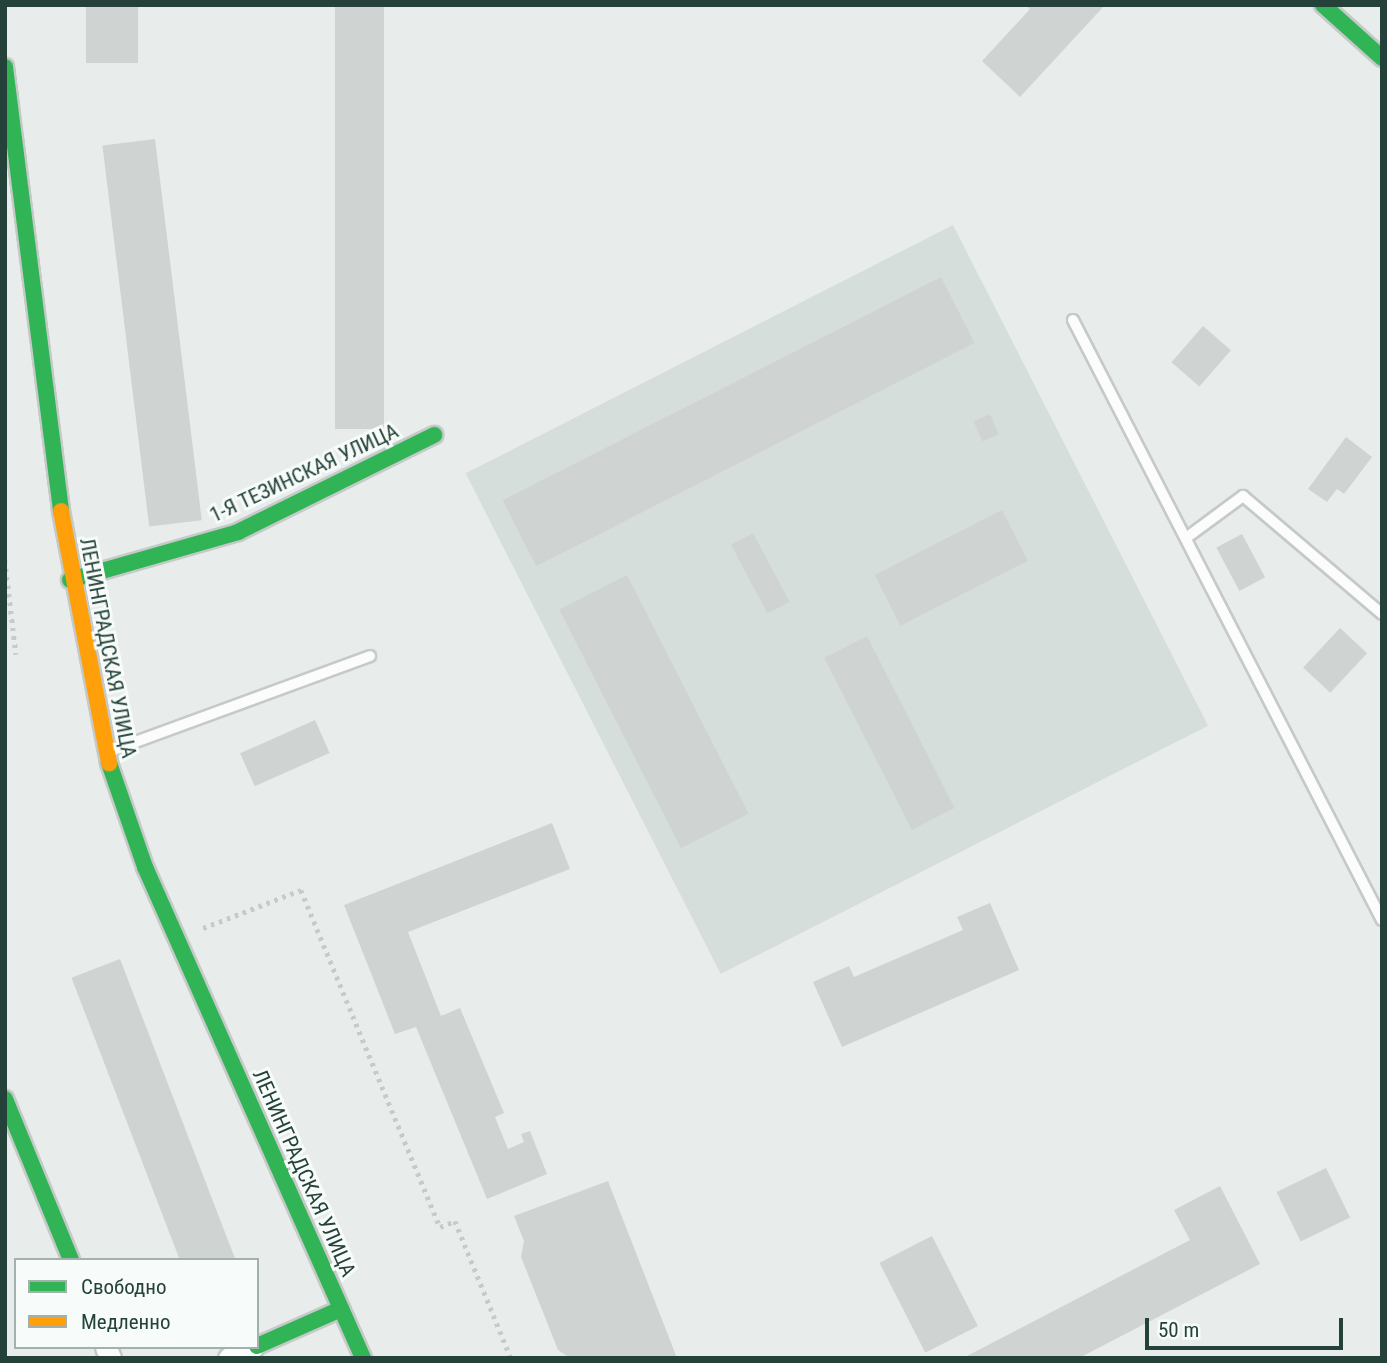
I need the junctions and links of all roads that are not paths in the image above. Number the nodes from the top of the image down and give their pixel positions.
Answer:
1 (1323, 5) edge
2 (1382, 58) edge
3 (5, 67) edge
4 (1073, 320) dead end
5 (434, 435) dead end
6 (1186, 538) junction
7 (69, 580) junction
8 (1382, 614) edge
9 (370, 656) dead end
10 (105, 752) junction
11 (1382, 920) edge
12 (5, 1099) edge
13 (70, 1258) edge
14 (341, 1309) junction
15 (259, 1344) edge
16 (248, 1349) edge
17 (229, 1358) edge
18 (363, 1358) edge

1 - 2 main road
3 - 7 main road, ЛЕНИНГРАДСКАЯ УЛИЦА
4 - 6 lane
5 - 7 main road, 1-Я ТЕЗИНСКАЯ УЛИЦА
6 - 8 lane
6 - 11 lane
7 - 10 main road, ЛЕНИНГРАДСКАЯ УЛИЦА
9 - 10 lane
10 - 14 main road, ЛЕНИНГРАДСКАЯ УЛИЦА
12 - 13 main road
14 - 15 main road
14 - 18 main road, ЛЕНИНГРАДСКАЯ УЛИЦА
16 - 17 street

